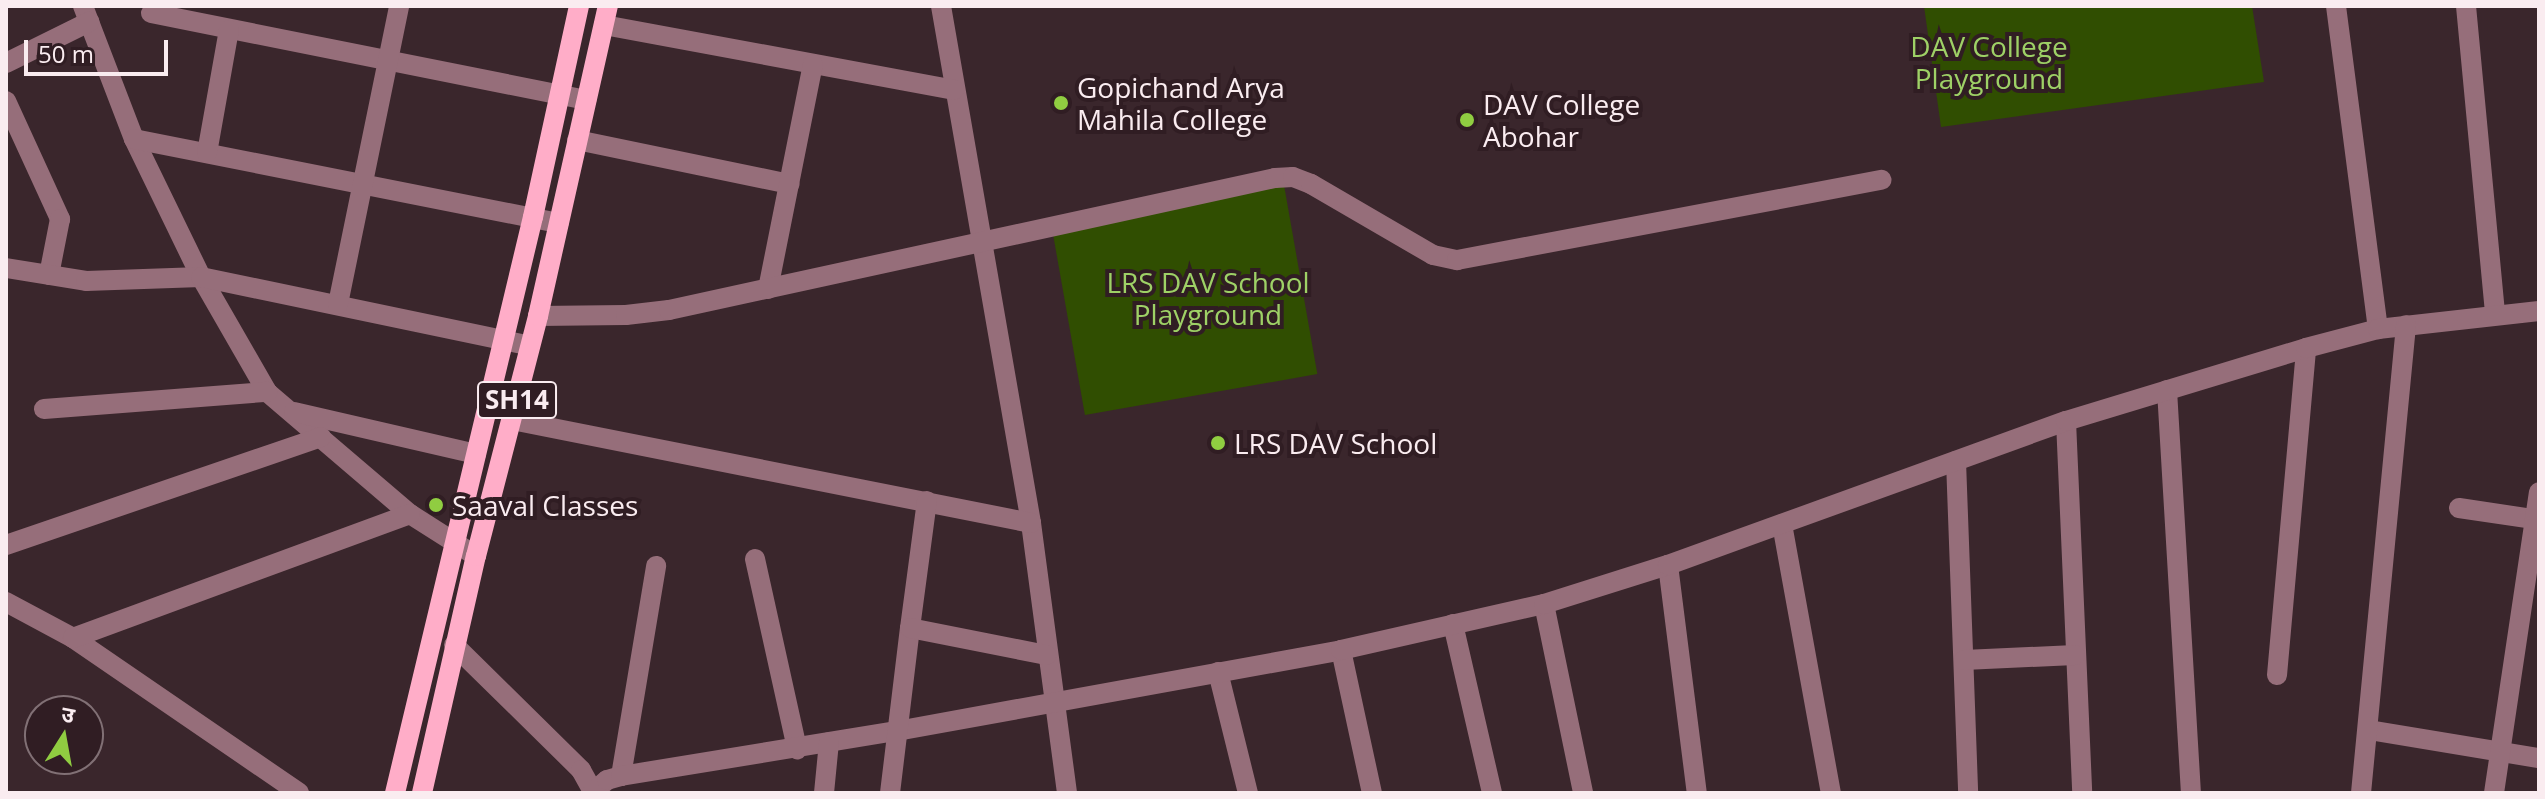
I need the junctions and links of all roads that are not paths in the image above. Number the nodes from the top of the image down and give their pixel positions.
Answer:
1 (399, 6) edge
2 (579, 6) edge
3 (941, 6) edge
4 (2336, 6) edge
5 (2466, 6) edge
6 (151, 13) dead end
7 (86, 14) edge
8 (606, 15) edge
9 (229, 30) junction
10 (387, 60) junction
11 (6, 63) edge
12 (813, 64) junction
13 (954, 90) junction
14 (560, 95) junction
15 (586, 100) junction
16 (6, 101) edge
17 (134, 139) junction
18 (577, 140) junction
19 (207, 153) junction
20 (1882, 180) dead end
21 (363, 182) junction
22 (790, 184) junction
23 (533, 217) junction
24 (559, 223) junction
25 (983, 242) junction
26 (6, 268) edge
27 (49, 275) junction
28 (201, 277) junction
29 (768, 289) junction
30 (338, 304) junction
31 (2539, 311) edge
32 (2495, 313) junction
33 (538, 316) junction
34 (2406, 325) junction
35 (2378, 329) junction
36 (503, 340) junction
37 (530, 346) junction
38 (2306, 348) junction
39 (2167, 390) junction
40 (267, 392) junction
41 (44, 409) dead end
42 (290, 411) junction
43 (512, 420) junction
44 (2066, 421) junction
45 (321, 437) junction
46 (476, 454) junction
47 (1956, 461) junction
48 (2539, 492) edge
49 (927, 501) junction
50 (2459, 508) dead end
51 (410, 514) junction
52 (2537, 520) edge
53 (1031, 523) junction
54 (1782, 524) junction
55 (456, 543) junction
56 (6, 545) edge
57 (476, 556) junction
58 (755, 559) dead end
59 (1668, 565) junction
60 (656, 566) dead end
61 (6, 602) edge
62 (1544, 604) junction
63 (1453, 624) junction
64 (910, 628) junction
65 (73, 638) junction
66 (454, 645) junction
67 (1341, 650) junction
68 (1046, 655) junction
69 (2075, 655) junction
70 (1964, 660) junction
71 (1218, 672) junction
72 (2277, 675) dead end
73 (1053, 701) junction
74 (2369, 730) junction
75 (897, 731) junction
76 (829, 742) junction
77 (797, 749) junction
78 (2500, 751) junction
79 (2539, 758) edge
80 (621, 776) junction
81 (593, 792) edge
82 (299, 793) edge
83 (395, 793) edge
84 (422, 793) edge
85 (824, 793) edge
86 (890, 793) edge
87 (1067, 793) edge
88 (1248, 793) edge
89 (1372, 793) edge
90 (1492, 793) edge
91 (1583, 793) edge
92 (1697, 793) edge
93 (1831, 793) edge
94 (1968, 793) edge
95 (2082, 793) edge
96 (2191, 793) edge
97 (2361, 793) edge
98 (2494, 793) edge

1 - 10 street
2 - 14 main road, SH14
3 - 13 street
4 - 35 street
5 - 32 street
6 - 9 street
7 - 11 street
7 - 17 street
8 - 12 street
8 - 15 main road, SH14
9 - 10 street
9 - 19 street
10 - 14 street
10 - 21 street
12 - 13 street
12 - 22 street
13 - 25 street
14 - 15 street
14 - 23 main road, SH14
15 - 18 main road, SH14
16 - 27 street
17 - 19 street
17 - 28 street
18 - 22 street
18 - 24 main road, SH14
19 - 21 street
20 - 25 street
21 - 23 street
21 - 30 street
22 - 29 street
23 - 24 street
23 - 36 main road, SH14
24 - 33 main road, SH14
25 - 29 street
25 - 53 street
26 - 27 street
27 - 28 street
28 - 30 street
28 - 40 street
29 - 33 street
30 - 36 street
31 - 32 street
32 - 34 street
33 - 37 main road, SH14
34 - 35 street
34 - 74 street
35 - 38 street
36 - 37 street
36 - 46 main road, SH14
37 - 43 main road, SH14
38 - 39 street
38 - 72 street
39 - 44 street
39 - 96 street
40 - 41 street
40 - 42 street
42 - 45 street
42 - 46 street
43 - 49 street
43 - 57 main road, SH14
44 - 47 street
44 - 69 street
45 - 51 street
45 - 56 street
46 - 55 main road, SH14
47 - 54 street
47 - 70 street
48 - 52 street
49 - 53 street
49 - 64 street
50 - 52 street
51 - 55 street
51 - 65 street
52 - 78 street
53 - 68 street
54 - 59 street
54 - 93 street
55 - 57 street
55 - 83 main road, SH14
57 - 66 main road, SH14
58 - 77 street
59 - 62 street
59 - 92 street
60 - 80 street
61 - 65 street
62 - 63 street
62 - 91 street
63 - 67 street
63 - 90 street
64 - 68 street
64 - 75 street
65 - 82 street
66 - 81 street
66 - 84 main road, SH14
67 - 71 street
67 - 89 street
68 - 73 street
69 - 70 street
69 - 95 street
70 - 94 street
71 - 73 street
71 - 88 street
73 - 75 street
73 - 87 street
74 - 78 street
74 - 97 street
75 - 76 street
75 - 86 street
76 - 77 street
76 - 85 street
77 - 80 street
78 - 79 street
78 - 98 street
80 - 81 street

